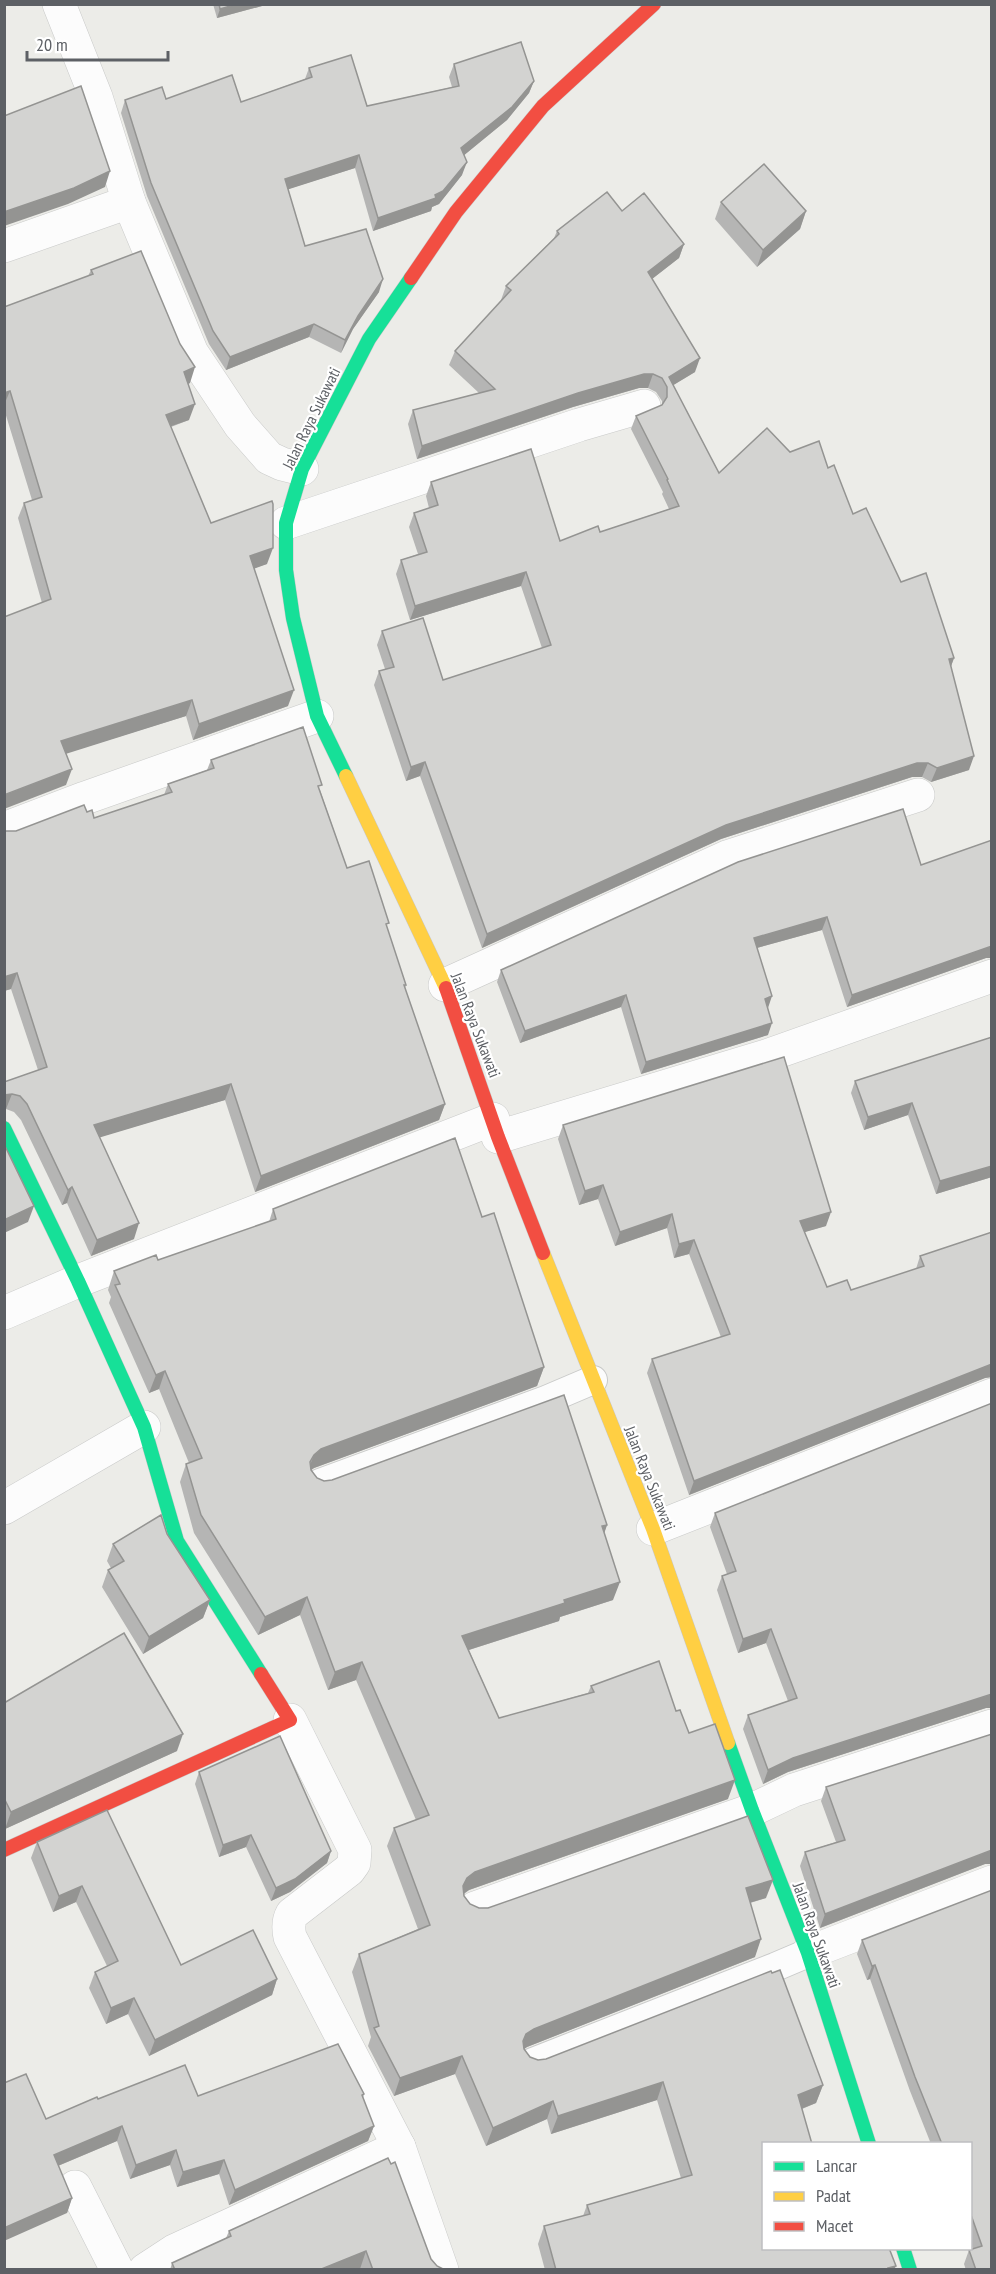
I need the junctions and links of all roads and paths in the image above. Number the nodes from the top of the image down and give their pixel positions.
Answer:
1 (58, 4) edge
2 (650, 8) edge
3 (129, 202) junction
4 (4, 246) edge
5 (644, 406) dead end
6 (302, 469) junction
7 (285, 523) junction
8 (317, 716) junction
9 (918, 795) dead end
10 (4, 830) edge
11 (992, 976) edge
12 (445, 986) junction
13 (4, 1128) edge
14 (495, 1128) junction
15 (78, 1281) junction
16 (4, 1312) edge
17 (592, 1380) junction
18 (992, 1395) edge
19 (144, 1427) junction
20 (320, 1483) edge
21 (4, 1508) edge
22 (653, 1529) junction
23 (290, 1720) junction
24 (992, 1726) edge
25 (752, 1810) junction
26 (4, 1850) edge
27 (992, 1882) edge
28 (475, 1908) edge
29 (808, 1953) junction
30 (533, 2062) edge
31 (868, 2142) edge
32 (399, 2147) junction
33 (75, 2187) dead end
34 (904, 2250) edge
35 (117, 2270) edge
36 (145, 2270) edge
37 (442, 2270) edge
38 (910, 2270) edge

1 - 3 street
2 - 6 main road, Jalan Raya Sukawati
3 - 4 street
3 - 6 street
5 - 7 street
6 - 7 main road, Jalan Raya Sukawati
7 - 8 main road, Jalan Raya Sukawati
8 - 10 street
8 - 12 main road, Jalan Raya Sukawati
9 - 12 street
11 - 14 street
12 - 14 main road, Jalan Raya Sukawati
13 - 15 main road
14 - 15 street
14 - 17 main road, Jalan Raya Sukawati
15 - 16 street
15 - 19 main road
17 - 20 lane
17 - 22 main road, Jalan Raya Sukawati
18 - 22 street
19 - 21 street
19 - 23 main road
22 - 25 main road, Jalan Raya Sukawati
23 - 26 main road
23 - 32 street
24 - 25 street
25 - 28 street
25 - 29 main road, Jalan Raya Sukawati
27 - 29 street
29 - 30 lane
29 - 31 main road, Jalan Raya Sukawati
32 - 36 street
32 - 37 street
33 - 35 street
34 - 38 main road

